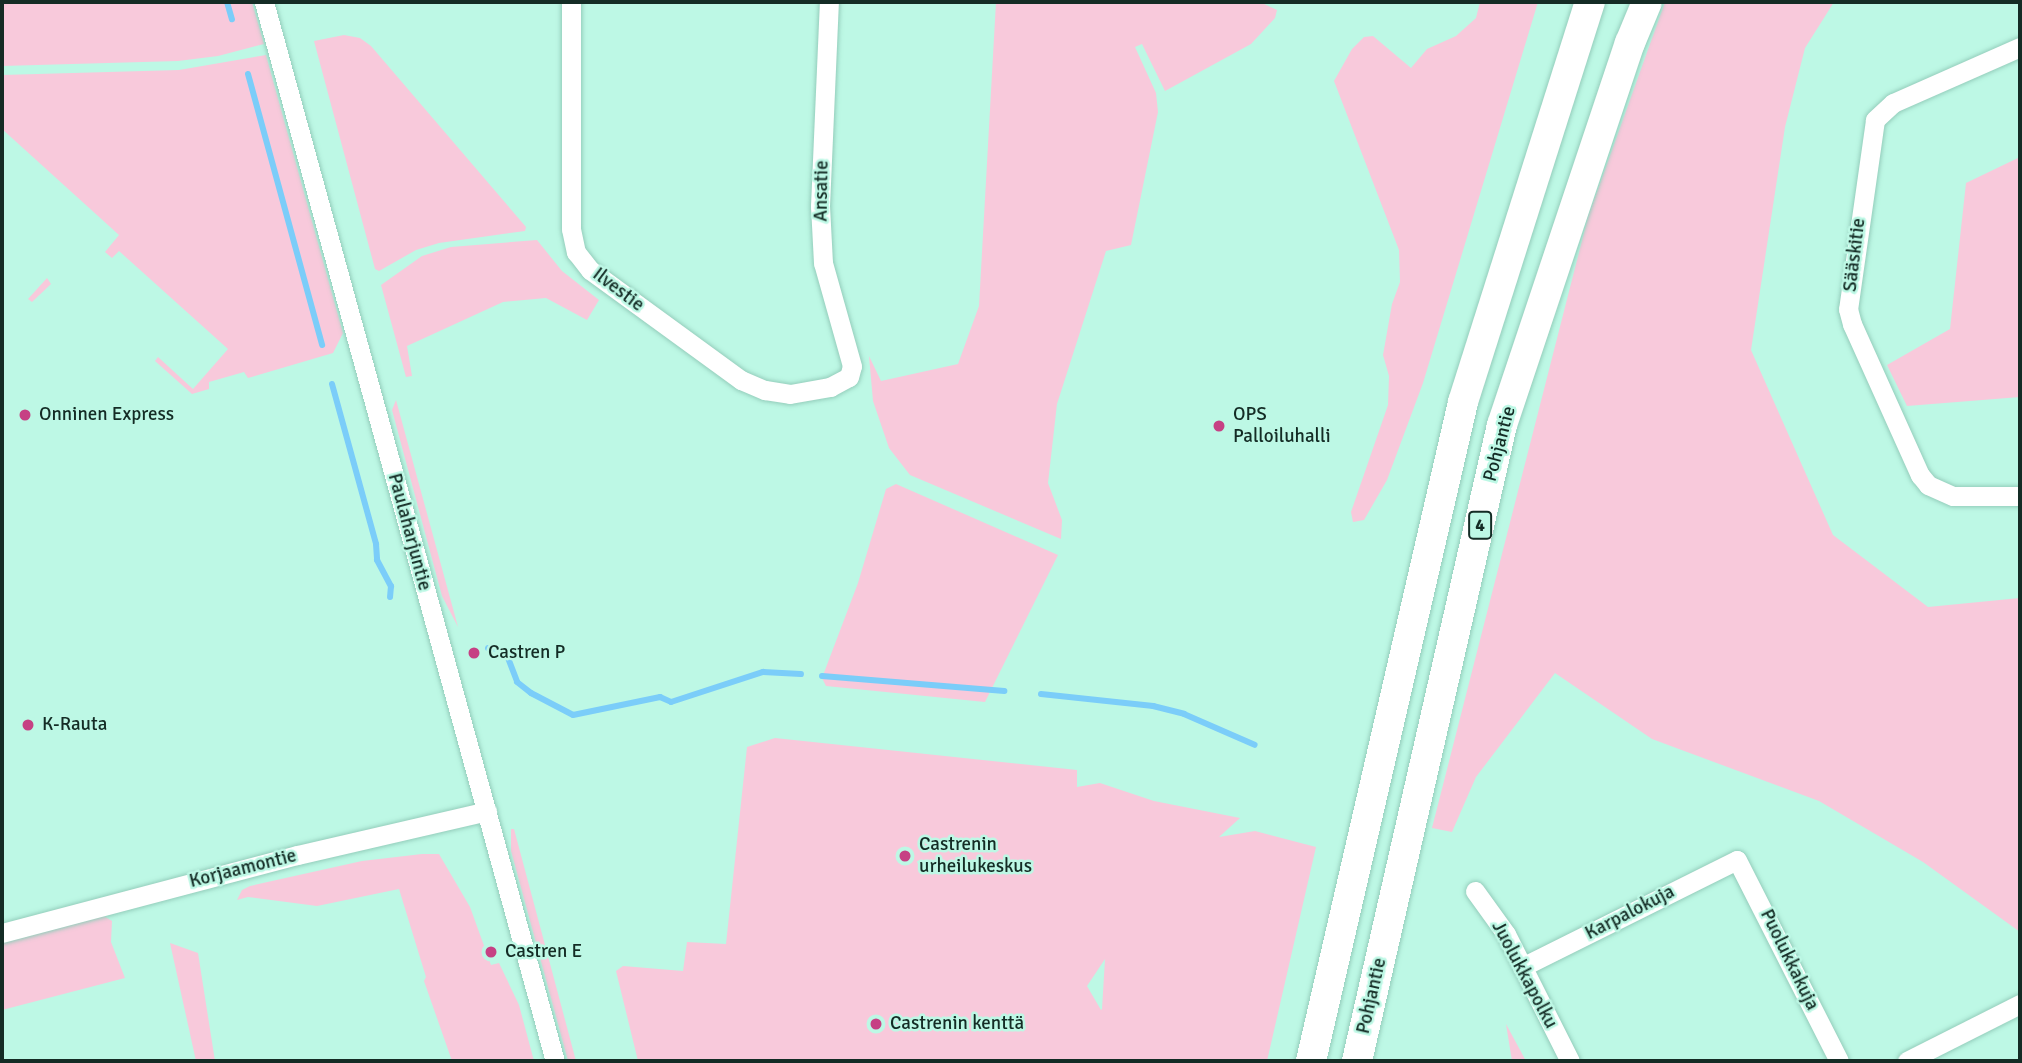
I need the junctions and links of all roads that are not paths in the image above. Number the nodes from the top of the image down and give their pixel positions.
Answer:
1 (264, 2) edge
2 (571, 2) edge
3 (829, 2) edge
4 (1590, 2) edge
5 (1647, 2) edge
6 (2020, 47) edge
7 (849, 377) joint
8 (2020, 496) edge
9 (486, 811) junction
10 (1737, 860) joint
11 (1475, 891) dead end
12 (2, 933) edge
13 (1522, 967) junction
14 (2020, 1004) edge
15 (555, 1061) edge
16 (1311, 1061) edge
17 (1357, 1061) edge
18 (1570, 1061) edge
19 (1839, 1061) edge
20 (1907, 1061) edge

1 - 9 street, Paulaharjuntie
2 - 7 street, Ilvestie
3 - 7 street, Ansatie
4 - 16 highway
5 - 17 highway, Pohjantie / 4
6 - 8 street, Sääskitie
9 - 12 street, Korjaamontie
9 - 15 street, Paulaharjuntie
10 - 13 street, Karpalokuja
10 - 19 street, Puolukkakuja
11 - 13 street, Juolukkapolku
13 - 18 street, Juolukkapolku
14 - 20 street

